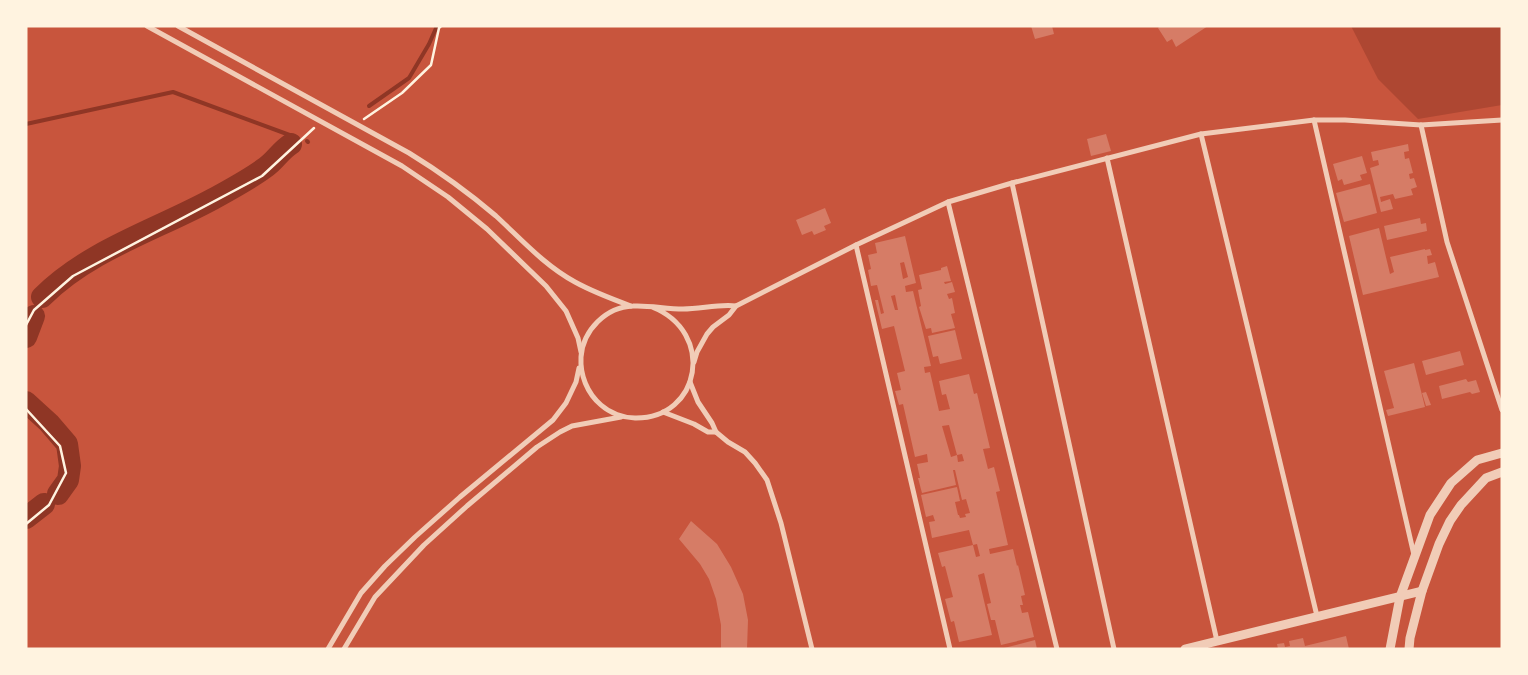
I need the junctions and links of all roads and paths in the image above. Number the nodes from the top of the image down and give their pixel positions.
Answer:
1 (147, 26) edge
2 (178, 26) edge
3 (441, 26) edge
4 (1314, 120) junction
5 (1502, 120) edge
6 (321, 122) junction
7 (357, 124) junction
8 (1421, 125) junction
9 (1201, 134) junction
10 (1107, 158) junction
11 (1012, 183) junction
12 (948, 202) junction
13 (856, 245) junction
14 (631, 306) junction
15 (736, 306) junction
16 (652, 308) junction
17 (26, 325) edge
18 (581, 352) junction
19 (581, 362) junction
20 (694, 362) junction
21 (690, 382) junction
22 (26, 409) edge
23 (1502, 410) edge
24 (663, 412) junction
25 (622, 416) junction
26 (716, 432) junction
27 (1502, 454) edge
28 (1502, 472) edge
29 (26, 524) edge
30 (1414, 559) junction
31 (1422, 591) junction
32 (1400, 597) junction
33 (1317, 616) junction
34 (1217, 641) junction
35 (328, 649) edge
36 (344, 649) edge
37 (812, 649) edge
38 (950, 649) edge
39 (1057, 649) edge
40 (1114, 649) edge
41 (1185, 649) edge
42 (1390, 649) edge
43 (1409, 649) edge

1 - 6 street
2 - 7 street
3 - 7 path
4 - 8 street
4 - 9 street
4 - 30 street
5 - 8 street
6 - 17 path
6 - 18 street
7 - 14 street
8 - 23 street
9 - 10 street
9 - 33 street
10 - 11 street
10 - 34 street
11 - 12 street
11 - 40 street
12 - 13 street
12 - 39 street
13 - 15 street
13 - 38 street
14 - 16 street
14 - 18 street
15 - 16 street
15 - 20 street
16 - 20 street
18 - 19 street
19 - 25 street
19 - 35 street
20 - 21 street
21 - 24 street
21 - 26 street
22 - 29 path
24 - 25 street
24 - 26 street
25 - 36 street
26 - 37 street
27 - 30 street
28 - 31 street
30 - 32 street
31 - 32 street
31 - 43 street
32 - 33 street
32 - 42 street
33 - 34 street
34 - 41 street

